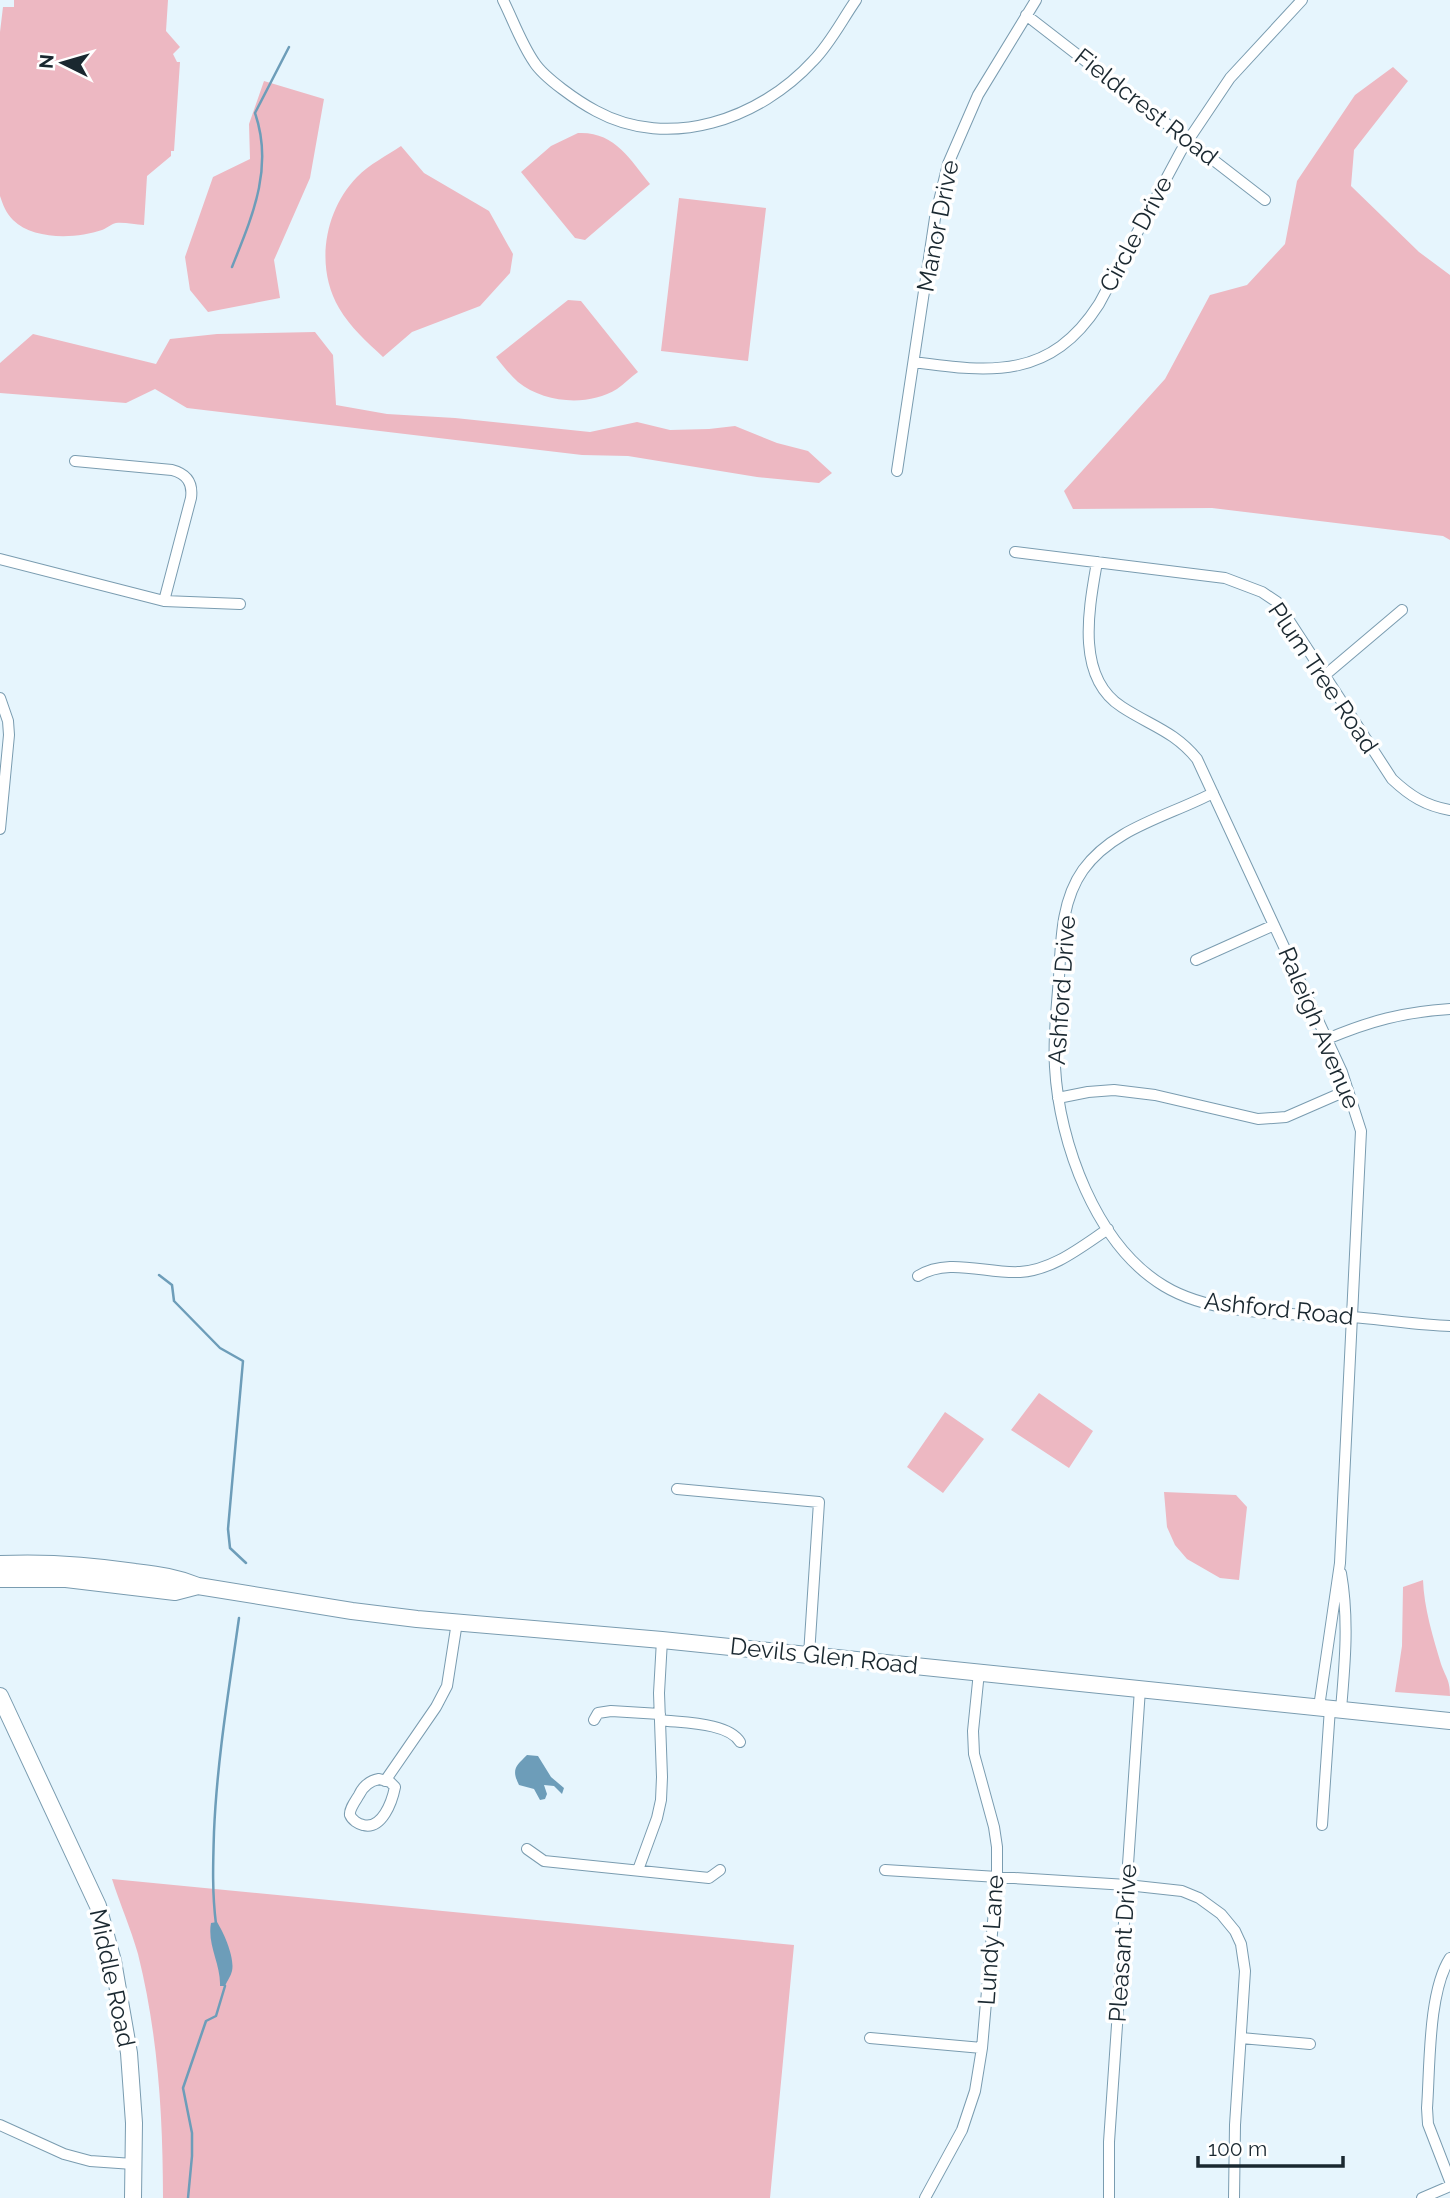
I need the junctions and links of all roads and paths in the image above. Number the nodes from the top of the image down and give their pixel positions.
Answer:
1 (503, 0) edge
2 (856, 0) edge
3 (1036, 0) edge
4 (1302, 0) edge
5 (1026, 15) junction
6 (1189, 140) junction
7 (1265, 201) dead end
8 (914, 362) junction
9 (75, 461) dead end
10 (897, 471) dead end
11 (1015, 552) dead end
12 (0, 559) edge
13 (1097, 562) junction
14 (164, 601) junction
15 (240, 604) dead end
16 (1402, 610) dead end
17 (1324, 676) junction
18 (0, 698) edge
19 (1213, 793) junction
20 (1450, 810) edge
21 (0, 829) edge
22 (1274, 925) junction
23 (1196, 960) dead end
24 (1450, 1009) edge
25 (1327, 1040) junction
26 (1348, 1090) junction
27 (1058, 1098) junction
28 (1108, 1229) junction
29 (918, 1276) dead end
30 (1351, 1317) junction
31 (1450, 1326) edge
32 (677, 1489) dead end
33 (1340, 1563) junction
34 (0, 1564) edge
35 (0, 1579) edge
36 (198, 1586) junction
37 (457, 1622) junction
38 (662, 1640) junction
39 (809, 1655) junction
40 (979, 1672) junction
41 (1140, 1689) junction
42 (0, 1696) edge
43 (1330, 1708) junction
44 (660, 1717) junction
45 (594, 1720) dead end
46 (1450, 1721) edge
47 (740, 1742) dead end
48 (385, 1781) junction
49 (1322, 1825) dead end
50 (527, 1849) dead end
51 (638, 1870) junction
52 (720, 1870) dead end
53 (885, 1870) dead end
54 (997, 1877) junction
55 (1127, 1885) junction
56 (1450, 1958) edge
57 (870, 2038) dead end
58 (1241, 2038) junction
59 (1310, 2044) dead end
60 (982, 2048) junction
61 (0, 2125) edge
62 (134, 2164) junction
63 (1450, 2184) edge
64 (133, 2198) edge
65 (925, 2198) edge
66 (1109, 2198) edge
67 (1234, 2198) edge
68 (1422, 2198) edge

1 - 2 street
3 - 5 street, Manor Drive
4 - 6 street, Circle Drive
5 - 6 street, Fieldcrest Road
5 - 8 street, Manor Drive
6 - 7 street, Fieldcrest Road
6 - 8 street, Circle Drive
8 - 10 street, Manor Drive
9 - 14 street
11 - 13 street, Plum Tree Road
12 - 14 street
13 - 17 street, Plum Tree Road
13 - 19 street, Raleigh Avenue
14 - 15 street
16 - 17 street
17 - 20 street, Plum Tree Road
18 - 21 street
19 - 22 street, Raleigh Avenue
19 - 27 street, Ashford Drive
22 - 23 street
22 - 25 street, Raleigh Avenue
24 - 25 street
25 - 26 street, Raleigh Avenue
26 - 27 street
26 - 30 street, Raleigh Avenue
27 - 28 street, Ashford Road
28 - 29 street
28 - 30 street, Ashford Road
30 - 31 street, Ashford Road
30 - 33 street, Raleigh Avenue
32 - 39 street
33 - 43 street, Raleigh Avenue
33 - 43 street, Raleigh Avenue
34 - 36 main road, Devils Glen Road
35 - 36 main road, Devils Glen Road
36 - 37 main road, Devils Glen Road
37 - 38 main road, Devils Glen Road
37 - 48 street
38 - 39 main road, Devils Glen Road
38 - 44 street
39 - 40 main road, Devils Glen Road
40 - 41 main road, Devils Glen Road
40 - 54 street, Lundy Lane
41 - 43 main road, Devils Glen Road
41 - 55 street, Pleasant Drive
42 - 62 main road, Middle Road
43 - 46 main road, Devils Glen Road
43 - 49 street
44 - 45 street
44 - 47 street
44 - 51 street
48 - 48 street
50 - 51 street
51 - 52 street
53 - 54 street
54 - 55 street
54 - 60 street, Lundy Lane
55 - 58 street
55 - 66 street, Pleasant Drive
56 - 63 street
57 - 60 street
58 - 59 street
58 - 67 street
60 - 65 street, Lundy Lane
61 - 62 street
62 - 64 main road, Middle Road
63 - 68 street

